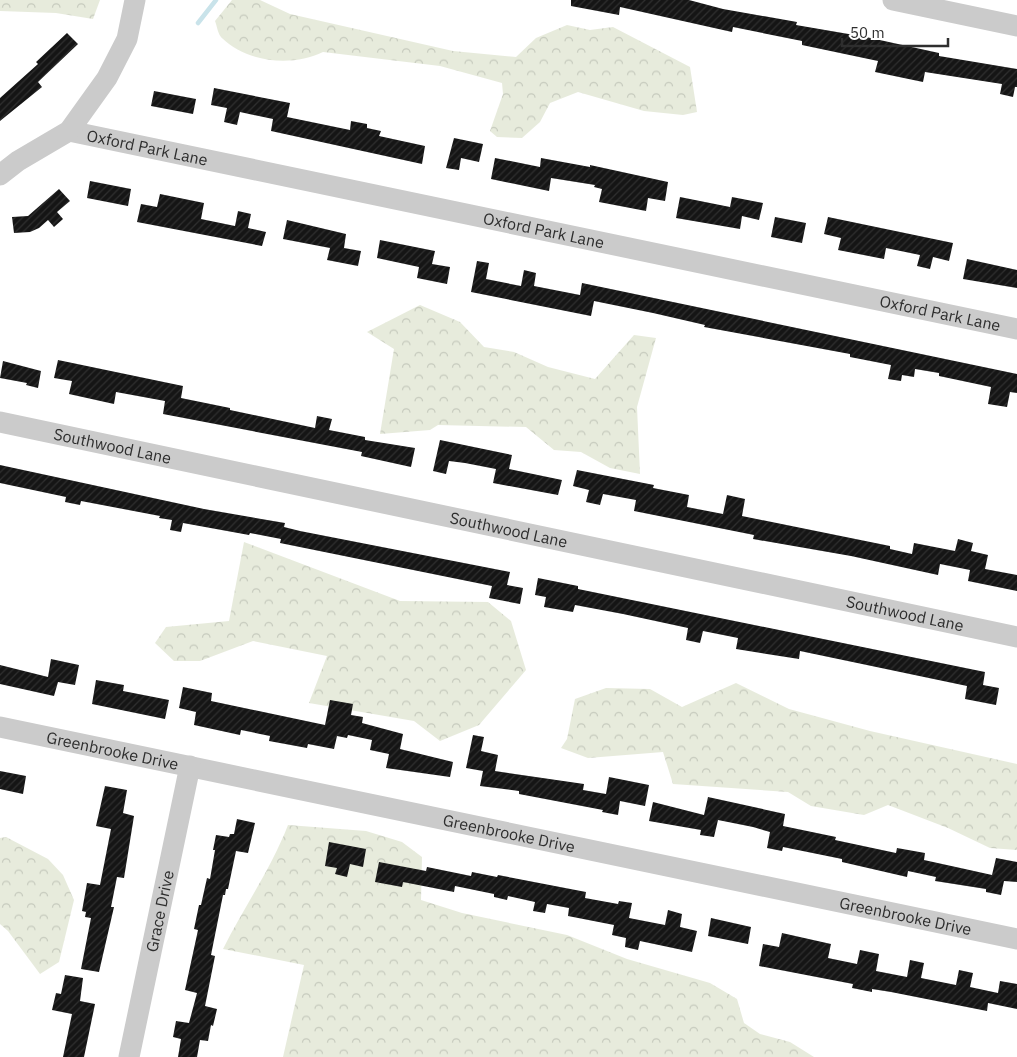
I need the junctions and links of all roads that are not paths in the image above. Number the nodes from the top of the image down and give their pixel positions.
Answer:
1 (135, 0) edge
2 (893, 0) edge
3 (1017, 26) edge
4 (69, 131) junction
5 (0, 176) edge
6 (1017, 328) edge
7 (0, 422) edge
8 (1017, 636) edge
9 (0, 727) edge
10 (190, 766) junction
11 (1017, 939) edge
12 (129, 1057) edge

1 - 4 street
2 - 3 street
4 - 5 street
4 - 6 street, Oxford Park Lane
7 - 8 street, Southwood Lane
9 - 10 street, Greenbrooke Drive
10 - 11 street, Greenbrooke Drive
10 - 12 street, Grace Drive

